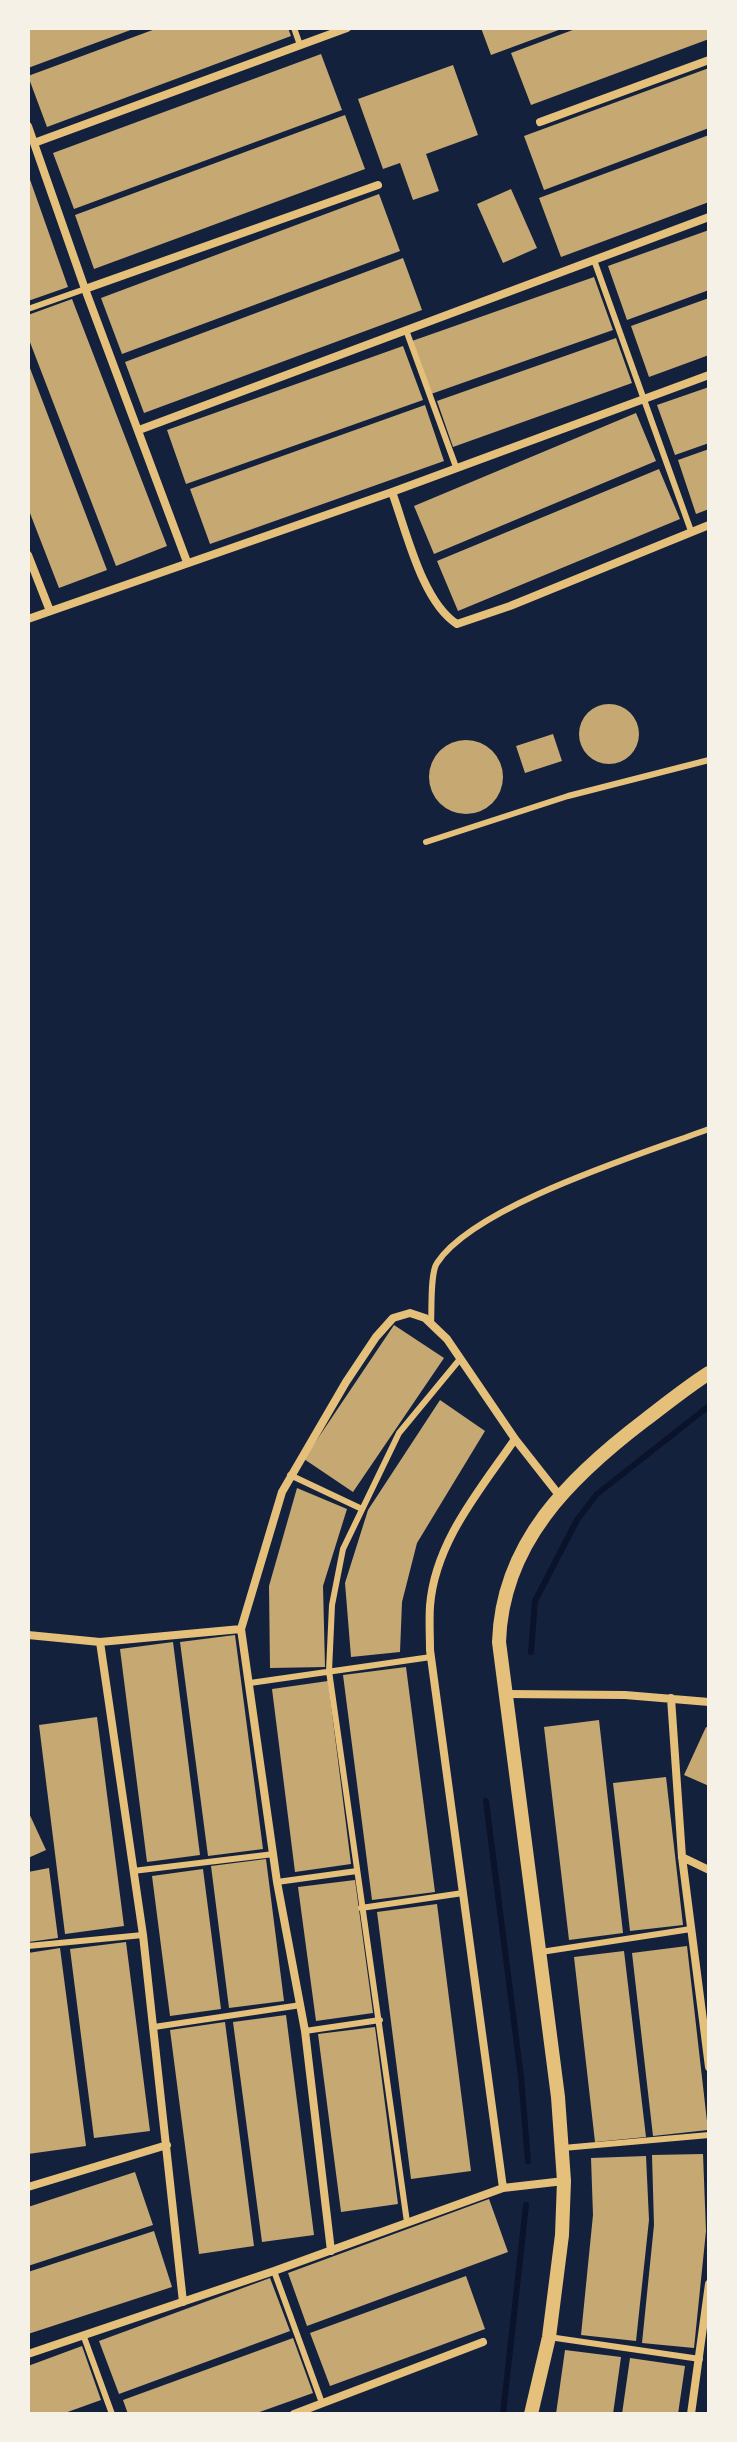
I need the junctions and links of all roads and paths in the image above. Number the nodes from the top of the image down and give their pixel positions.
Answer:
1 (294, 28) edge
2 (347, 28) edge
3 (300, 45) junction
4 (709, 60) edge
5 (540, 122) dead end
6 (28, 126) edge
7 (34, 143) junction
8 (378, 185) dead end
9 (709, 217) edge
10 (594, 260) junction
11 (85, 289) junction
12 (28, 309) edge
13 (406, 330) junction
14 (709, 375) edge
15 (643, 399) junction
16 (139, 430) junction
17 (456, 467) junction
18 (392, 492) junction
19 (709, 525) edge
20 (691, 531) junction
21 (28, 555) edge
22 (187, 562) junction
23 (50, 611) junction
24 (28, 619) edge
25 (709, 760) edge
26 (426, 842) dead end
27 (709, 1129) edge
28 (431, 1323) junction
29 (460, 1359) junction
30 (709, 1373) edge
31 (515, 1439) junction
32 (290, 1475) junction
33 (559, 1495) junction
34 (362, 1509) junction
35 (241, 1629) junction
36 (28, 1635) edge
37 (100, 1642) junction
38 (431, 1657) junction
39 (329, 1671) junction
40 (250, 1683) junction
41 (507, 1694) junction
42 (671, 1698) junction
43 (709, 1702) edge
44 (274, 1854) junction
45 (682, 1857) junction
46 (709, 1870) edge
47 (133, 1871) junction
48 (357, 1871) junction
49 (277, 1882) junction
50 (463, 1893) junction
51 (361, 1908) junction
52 (691, 1929) junction
53 (143, 1935) junction
54 (28, 1946) edge
55 (538, 1953) junction
56 (301, 2005) junction
57 (380, 2020) junction
58 (154, 2027) junction
59 (305, 2031) junction
60 (709, 2067) edge
61 (709, 2135) edge
62 (167, 2145) junction
63 (563, 2148) junction
64 (564, 2181) junction
65 (28, 2187) edge
66 (503, 2188) junction
67 (407, 2222) junction
68 (331, 2251) junction
69 (274, 2271) junction
70 (709, 2284) edge
71 (183, 2302) junction
72 (84, 2337) junction
73 (549, 2337) junction
74 (483, 2342) dead end
75 (28, 2354) edge
76 (700, 2359) junction
77 (322, 2403) junction
78 (112, 2414) edge
79 (294, 2414) edge
80 (531, 2414) edge
81 (691, 2414) edge

1 - 3 lane
2 - 3 street
3 - 7 street
4 - 5 street
6 - 7 street
7 - 11 street
8 - 11 street
9 - 10 street
10 - 13 street
10 - 15 lane
11 - 12 lane
11 - 16 street
13 - 16 street
13 - 17 lane
14 - 15 street
15 - 17 street
15 - 20 lane
16 - 22 street
17 - 18 street
18 - 20 street
18 - 22 street
19 - 20 street
21 - 23 street
22 - 23 street
23 - 24 street
25 - 26 lane
27 - 28 lane
28 - 29 street
28 - 32 street
29 - 31 street
29 - 34 lane
30 - 33 street
31 - 33 street
31 - 38 street
32 - 34 lane
32 - 35 street
33 - 41 street
34 - 39 lane
35 - 37 street
35 - 40 street
36 - 37 street
37 - 47 street
38 - 39 lane
38 - 50 street
39 - 40 lane
39 - 48 lane
40 - 44 street
41 - 42 street
41 - 55 street
42 - 43 street
42 - 45 street
44 - 47 lane
44 - 49 street
45 - 46 street
45 - 52 street
47 - 53 street
48 - 49 lane
48 - 51 lane
49 - 56 street
50 - 51 lane
50 - 66 street
51 - 57 lane
52 - 55 lane
52 - 60 street
53 - 54 lane
53 - 58 street
55 - 63 street
56 - 58 lane
56 - 59 street
57 - 59 lane
57 - 67 lane
58 - 62 street
59 - 68 street
61 - 63 lane
62 - 65 street
62 - 71 street
63 - 64 street
64 - 66 street
64 - 73 street
66 - 67 street
67 - 68 street
68 - 69 street
69 - 71 street
69 - 77 lane
70 - 76 street
71 - 72 street
72 - 75 street
72 - 78 lane
73 - 76 lane
73 - 80 street
74 - 77 street
76 - 81 street
77 - 79 street

